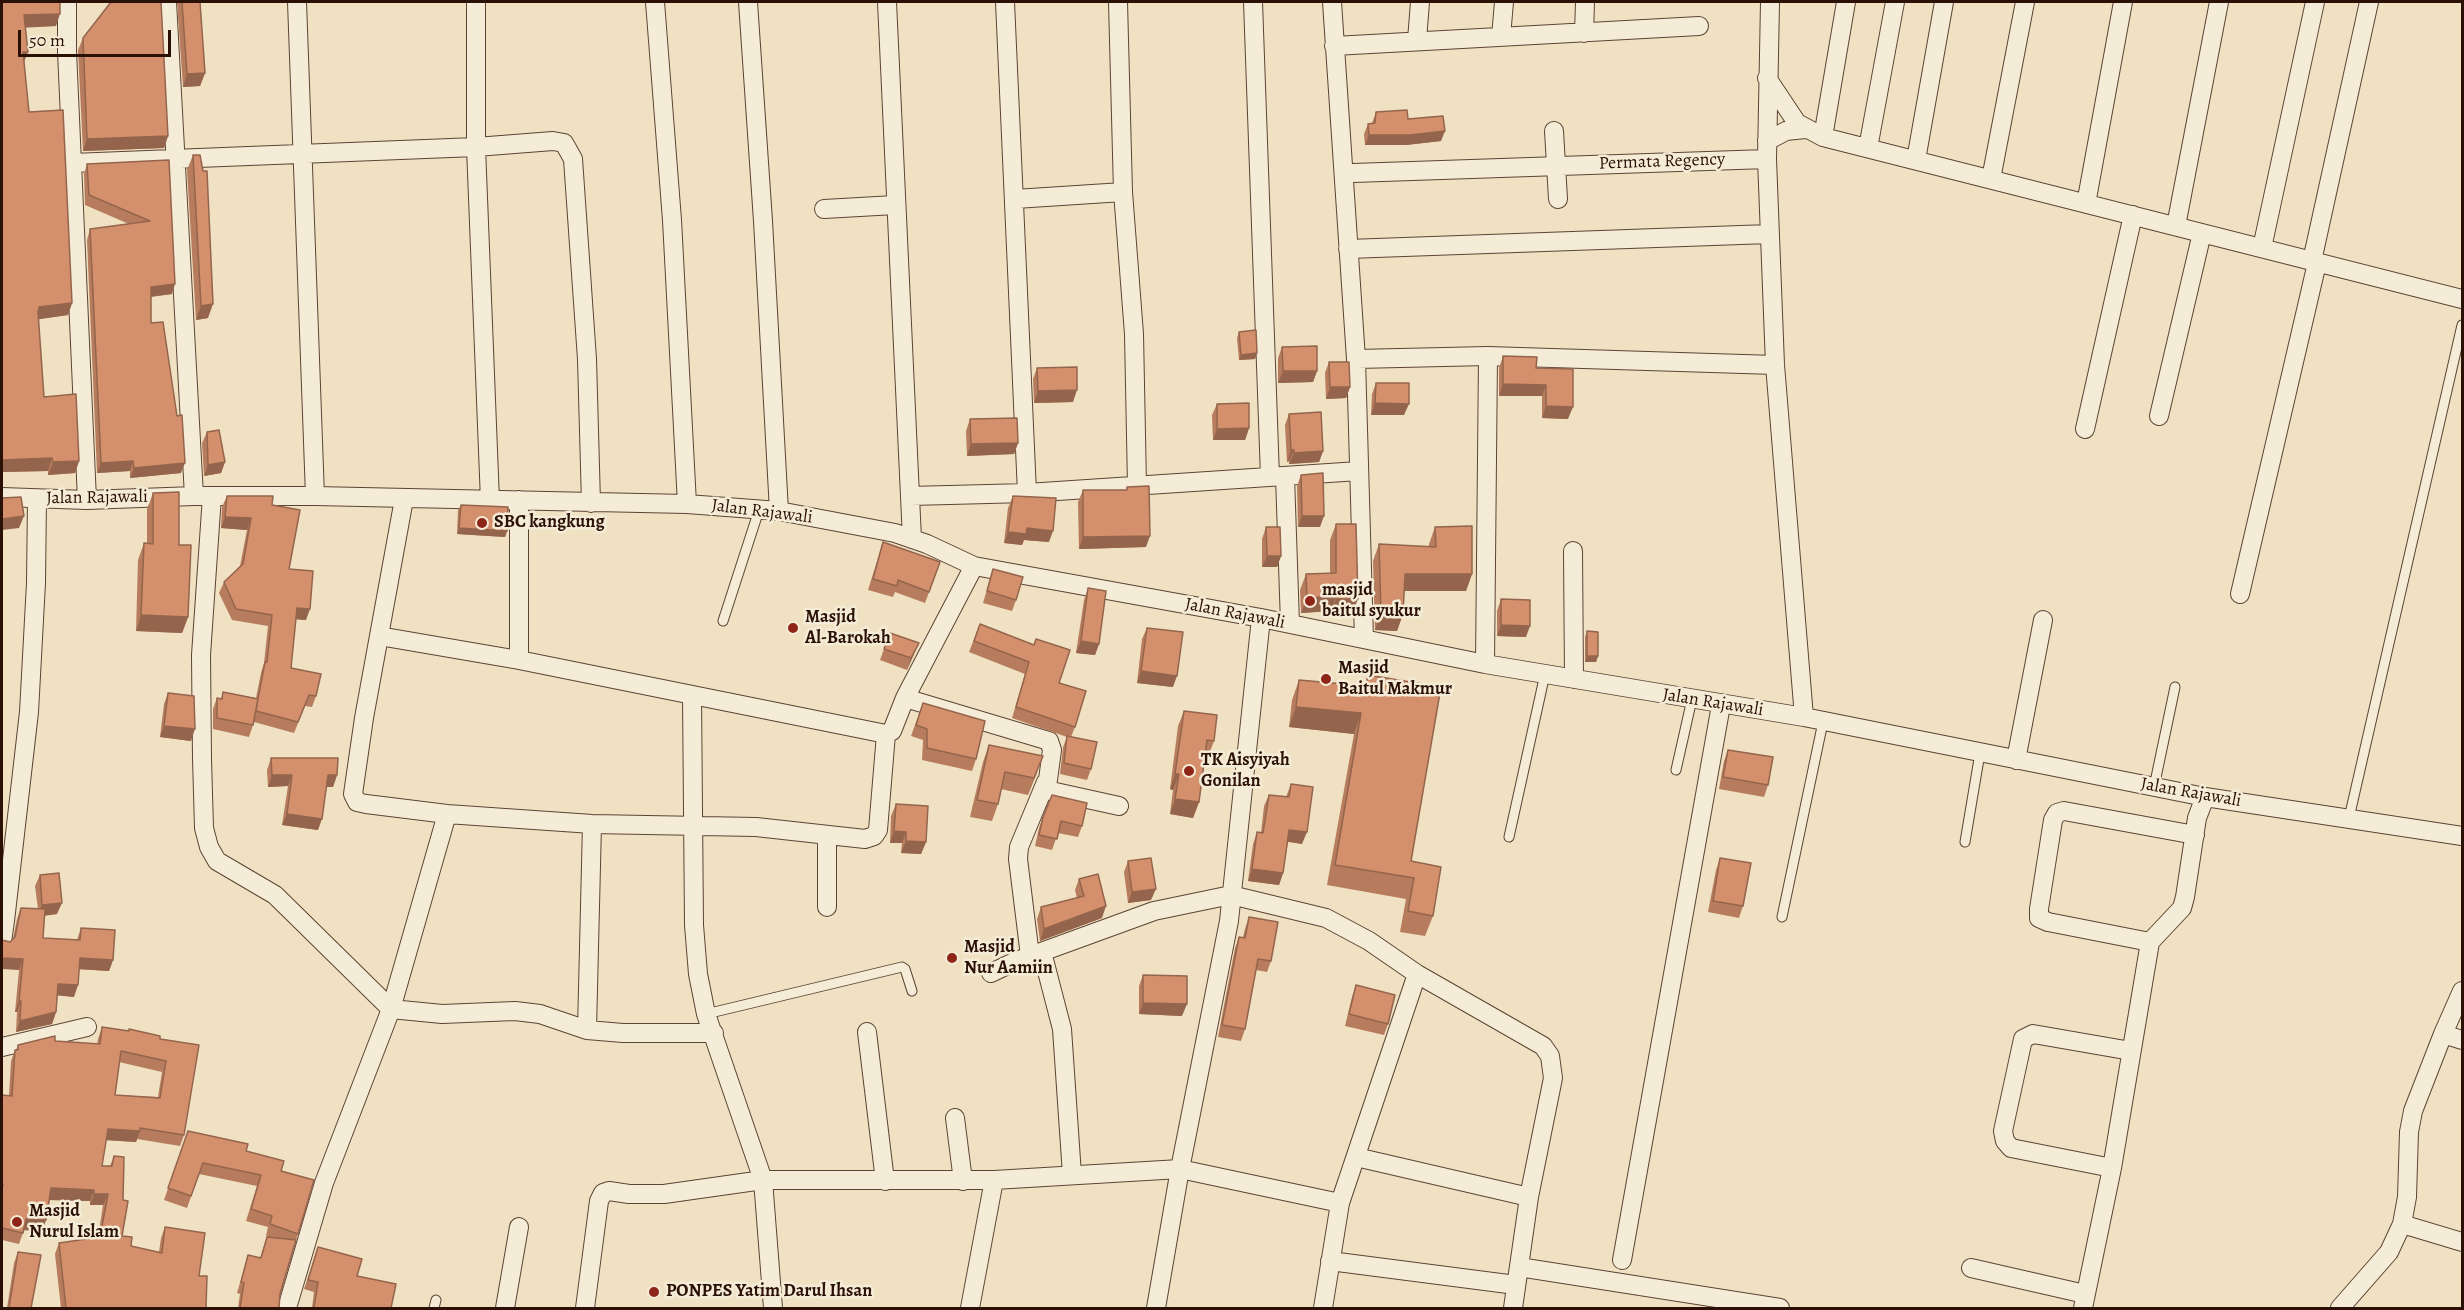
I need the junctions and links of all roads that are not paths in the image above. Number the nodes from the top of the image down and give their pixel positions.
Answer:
1 (67, 2) edge
2 (167, 2) edge
3 (297, 2) edge
4 (476, 2) edge
5 (655, 2) edge
6 (748, 2) edge
7 (886, 2) edge
8 (1005, 2) edge
9 (1118, 2) edge
10 (1253, 2) edge
11 (1332, 2) edge
12 (1420, 2) edge
13 (1504, 2) edge
14 (1585, 2) edge
15 (1770, 2) edge
16 (1846, 2) edge
17 (1895, 2) edge
18 (1944, 2) edge
19 (2025, 2) edge
20 (2123, 2) edge
21 (2219, 2) edge
22 (2315, 2) edge
23 (2369, 2) edge
24 (1699, 26) dead end
25 (1584, 33) junction
26 (1501, 37) junction
27 (1417, 40) junction
28 (1334, 46) junction
29 (1767, 78) junction
30 (1805, 129) junction
31 (1554, 131) dead end
32 (1823, 137) junction
33 (476, 147) junction
34 (1868, 148) junction
35 (1767, 150) junction
36 (302, 154) junction
37 (176, 159) junction
38 (1916, 160) junction
39 (72, 163) junction
40 (1556, 165) junction
41 (1353, 173) dead end
42 (1991, 179) junction
43 (1124, 192) junction
44 (1016, 199) junction
45 (1558, 199) dead end
46 (2086, 204) junction
47 (895, 205) junction
48 (824, 209) dead end
49 (2133, 215) junction
50 (2176, 226) junction
51 (2202, 233) junction
52 (1769, 234) junction
53 (2262, 248) junction
54 (1348, 249) junction
55 (2314, 262) junction
56 (2463, 299) edge
57 (2463, 325) edge
58 (1488, 356) junction
59 (1356, 359) junction
60 (1775, 365) junction
61 (2159, 416) dead end
62 (2085, 429) dead end
63 (1359, 471) junction
64 (1277, 476) junction
65 (1137, 486) junction
66 (1027, 493) junction
67 (203, 496) junction
68 (315, 496) junction
69 (910, 496) junction
70 (2, 497) edge
71 (404, 499) junction
72 (37, 500) junction
73 (87, 500) junction
74 (490, 501) junction
75 (519, 501) junction
76 (591, 503) junction
77 (687, 504) junction
78 (759, 510) junction
79 (780, 511) junction
80 (912, 539) junction
81 (1573, 551) dead end
82 (974, 566) junction
83 (2240, 594) dead end
84 (1261, 618) junction
85 (2043, 620) dead end
86 (723, 621) dead end
87 (1290, 624) junction
88 (379, 636) junction
89 (1364, 639) junction
90 (519, 660) junction
91 (1485, 664) junction
92 (1545, 674) junction
93 (1574, 679) junction
94 (2175, 687) dead end
95 (692, 695) junction
96 (905, 698) junction
97 (1692, 699) junction
98 (1721, 705) junction
99 (1804, 717) junction
100 (1823, 722) junction
101 (886, 734) junction
102 (1980, 753) junction
103 (2016, 760) junction
104 (1677, 770) dead end
105 (1046, 782) junction
106 (2154, 787) junction
107 (2205, 797) junction
108 (1119, 806) dead end
109 (447, 814) junction
110 (2349, 818) junction
111 (592, 824) junction
112 (692, 825) junction
113 (2195, 835) junction
114 (827, 836) junction
115 (2463, 836) edge
116 (1509, 837) dead end
117 (1965, 842) dead end
118 (1232, 895) junction
119 (827, 908) dead end
120 (1782, 917) dead end
121 (3, 920) edge
122 (2, 942) edge
123 (2150, 942) junction
124 (1036, 954) junction
125 (991, 973) dead end
126 (1418, 974) junction
127 (2463, 991) edge
128 (912, 992) dead end
129 (392, 1009) junction
130 (706, 1014) junction
131 (87, 1027) dead end
132 (587, 1030) junction
133 (867, 1032) dead end
134 (714, 1033) junction
135 (2442, 1034) junction
136 (2463, 1040) edge
137 (2, 1047) edge
138 (2131, 1051) junction
139 (956, 1118) dead end
140 (1356, 1156) junction
141 (2112, 1168) junction
142 (1180, 1169) junction
143 (1072, 1175) junction
144 (764, 1180) junction
145 (994, 1180) junction
146 (885, 1181) junction
147 (963, 1181) junction
148 (1529, 1197) junction
149 (1340, 1203) junction
150 (2402, 1224) junction
151 (519, 1227) dead end
152 (2463, 1242) edge
153 (1622, 1260) dead end
154 (1330, 1261) junction
155 (1971, 1268) dead end
156 (1517, 1276) junction
157 (2084, 1301) edge
158 (1738, 1305) edge
159 (287, 1308) edge
160 (505, 1308) edge
161 (585, 1308) edge
162 (773, 1308) edge
163 (970, 1308) edge
164 (1156, 1308) edge
165 (1323, 1308) edge
166 (1513, 1308) edge
167 (1780, 1308) edge
168 (2340, 1308) edge

1 - 39 street
2 - 37 street
3 - 36 street
4 - 33 street
5 - 77 street
6 - 79 street
7 - 47 street
8 - 44 street
9 - 43 street
10 - 64 street
11 - 28 street
12 - 27 street
13 - 26 street
14 - 25 street
15 - 29 street
16 - 32 street
17 - 34 street
18 - 38 street
19 - 42 street
20 - 46 street
21 - 50 street
22 - 53 street
23 - 55 street
24 - 25 street
25 - 26 street
26 - 27 street
27 - 28 street
28 - 54 street
29 - 30 street
29 - 35 street
30 - 32 street
30 - 35 street, Permata Regency
31 - 40 street
32 - 34 street
33 - 36 street
33 - 74 street
33 - 76 street
34 - 38 street
35 - 40 street, Permata Regency
35 - 52 street
36 - 37 street
36 - 68 street
37 - 39 street
37 - 67 street
38 - 42 street
39 - 73 street
40 - 41 street, Permata Regency
40 - 45 street
42 - 46 street
43 - 44 street
43 - 65 street
44 - 66 street
46 - 49 street
47 - 48 street
47 - 69 street
49 - 50 street
49 - 62 street
50 - 51 street
51 - 53 street
51 - 61 street
52 - 54 street
52 - 60 street
53 - 55 street
54 - 59 street
55 - 56 street
55 - 83 street
57 - 110 lane
58 - 59 street
58 - 60 street
58 - 91 street
59 - 63 street
60 - 99 street
63 - 64 street
63 - 89 street
64 - 65 street
64 - 87 street
65 - 66 street
66 - 69 street
67 - 68 street, Jalan Rajawali
67 - 73 street, Jalan Rajawali
67 - 129 street
68 - 71 street, Jalan Rajawali
69 - 80 street
70 - 72 street, Jalan Rajawali
71 - 74 street, Jalan Rajawali
71 - 88 street
72 - 73 street, Jalan Rajawali
72 - 121 street
74 - 75 street, Jalan Rajawali
75 - 76 street, Jalan Rajawali
75 - 90 street
76 - 77 street, Jalan Rajawali
77 - 78 street, Jalan Rajawali
78 - 79 street, Jalan Rajawali
78 - 86 lane
79 - 80 street, Jalan Rajawali
80 - 82 street, Jalan Rajawali
81 - 93 street
82 - 84 street, Jalan Rajawali
82 - 96 street
84 - 87 street, Jalan Rajawali
84 - 118 street
85 - 103 street
87 - 89 street, Jalan Rajawali
88 - 90 street
88 - 109 street
89 - 91 street, Jalan Rajawali
90 - 95 street
91 - 92 street, Jalan Rajawali
92 - 93 street, Jalan Rajawali
92 - 116 lane
93 - 97 street, Jalan Rajawali
94 - 106 lane
95 - 101 street
95 - 112 street
96 - 101 street
96 - 105 street
97 - 98 street, Jalan Rajawali
97 - 104 lane
98 - 99 street, Jalan Rajawali
98 - 153 street
99 - 100 street, Jalan Rajawali
100 - 102 street, Jalan Rajawali
100 - 120 lane
101 - 114 street
102 - 103 street, Jalan Rajawali
102 - 117 lane
103 - 106 street, Jalan Rajawali
105 - 108 street
105 - 124 street
106 - 107 street, Jalan Rajawali
107 - 110 street, Jalan Rajawali
107 - 113 street
109 - 111 street
109 - 129 street
110 - 115 street, Jalan Rajawali
111 - 112 street
111 - 132 street
112 - 114 street
112 - 130 street
113 - 123 street
113 - 123 street
114 - 119 street
118 - 124 street
118 - 126 street
118 - 142 street
121 - 122 street
123 - 138 street
124 - 125 street
124 - 143 street
126 - 140 street
126 - 148 street
127 - 135 street
128 - 130 lane
129 - 132 street
129 - 159 street
130 - 134 street
131 - 137 street
132 - 134 street
133 - 146 street
134 - 144 street
135 - 136 street
135 - 150 street
138 - 141 street
138 - 141 street
139 - 147 street
140 - 148 street
140 - 149 street
141 - 157 street
142 - 143 street
142 - 149 street
142 - 164 street
143 - 145 street
144 - 146 street
144 - 161 street
144 - 162 street
145 - 147 street
145 - 163 street
146 - 147 street
148 - 156 street
149 - 154 street
150 - 152 street
150 - 168 street
151 - 160 street
154 - 156 street
154 - 165 street
155 - 157 street
156 - 158 street
156 - 166 street
158 - 167 street

